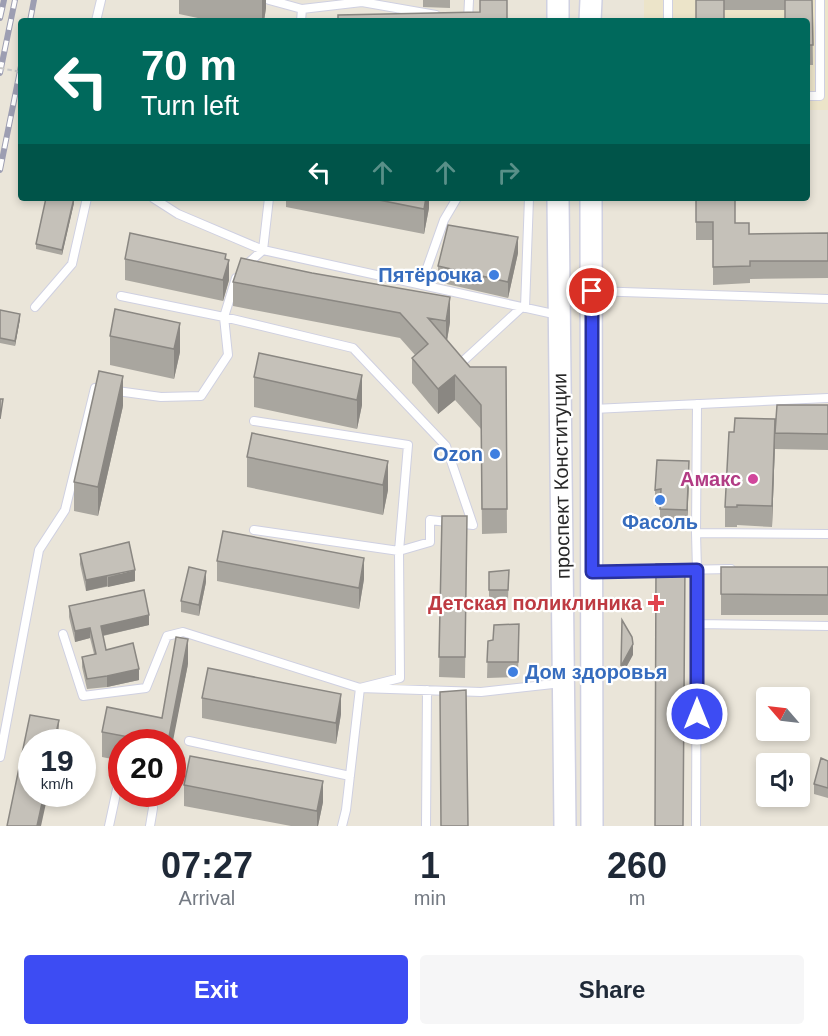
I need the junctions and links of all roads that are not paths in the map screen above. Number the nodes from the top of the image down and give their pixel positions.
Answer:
1 (101, 0) edge
2 (269, 0) edge
3 (404, 0) edge
4 (469, 0) edge
5 (558, 0) edge
6 (591, 0) edge
7 (668, 0) edge
8 (820, 0) edge
9 (302, 9) junction
10 (403, 9) junction
11 (446, 17) edge
12 (97, 18) edge
13 (302, 18) edge
14 (468, 18) edge
15 (558, 18) edge
16 (590, 18) edge
17 (668, 18) edge
18 (810, 96) edge
19 (86, 201) edge
20 (158, 201) edge
21 (269, 201) edge
22 (455, 201) edge
23 (529, 201) edge
24 (558, 201) edge
25 (591, 201) edge
26 (263, 250) junction
27 (421, 285) junction
28 (592, 291) junction
29 (121, 296) dead end
30 (828, 299) edge
31 (35, 307) dead end
32 (524, 307) junction
33 (558, 315) junction
34 (592, 315) junction
35 (224, 317) junction
36 (461, 363) edge
37 (828, 398) edge
38 (697, 404) junction
39 (592, 409) junction
40 (254, 421) dead end
41 (254, 531) dead end
42 (696, 533) junction
43 (828, 534) edge
44 (592, 545) junction
45 (562, 546) junction
46 (399, 551) junction
47 (745, 569) edge
48 (697, 570) junction
49 (592, 572) junction
50 (697, 624) junction
51 (828, 626) edge
52 (63, 634) dead end
53 (563, 683) junction
54 (360, 688) junction
55 (427, 690) junction
56 (189, 741) dead end
57 (0, 757) edge
58 (350, 776) junction
59 (113, 807) edge
60 (153, 808) dead end
61 (109, 826) edge
62 (150, 826) edge
63 (342, 826) edge
64 (426, 826) edge
65 (565, 826) edge
66 (592, 826) edge
67 (696, 826) edge

1 - 12 lane
2 - 9 lane
3 - 10 lane
4 - 14 lane
5 - 15 main road
6 - 16 main road
7 - 17 lane
8 - 18 lane
9 - 10 lane
9 - 13 lane
10 - 11 lane
19 - 31 lane
20 - 26 lane
21 - 26 lane
22 - 27 lane
23 - 32 lane
24 - 33 main road, проспект Конституции
25 - 28 main road, проспект Конституции
26 - 27 lane
26 - 35 lane
27 - 32 lane
28 - 30 lane
28 - 34 main road, проспект Конституции
29 - 35 lane
32 - 33 lane
32 - 36 lane
33 - 34 main road
33 - 45 main road, проспект Конституции
34 - 39 main road, проспект Конституции
35 - 46 lane
35 - 57 lane
37 - 38 lane
38 - 39 lane
38 - 42 lane
39 - 44 main road, проспект Конституции
40 - 46 lane
41 - 46 lane
42 - 43 lane
42 - 48 lane
44 - 45 main road
44 - 49 main road, проспект Конституции
45 - 53 main road, проспект Конституции
46 - 54 lane
47 - 48 lane
48 - 49 lane
48 - 50 lane
49 - 66 main road, проспект Конституции
50 - 51 lane
50 - 67 lane
52 - 54 lane
53 - 55 lane
53 - 65 main road, проспект Конституции
54 - 55 lane
54 - 58 lane
55 - 64 lane
56 - 58 lane
58 - 63 lane
59 - 61 lane
60 - 62 lane

